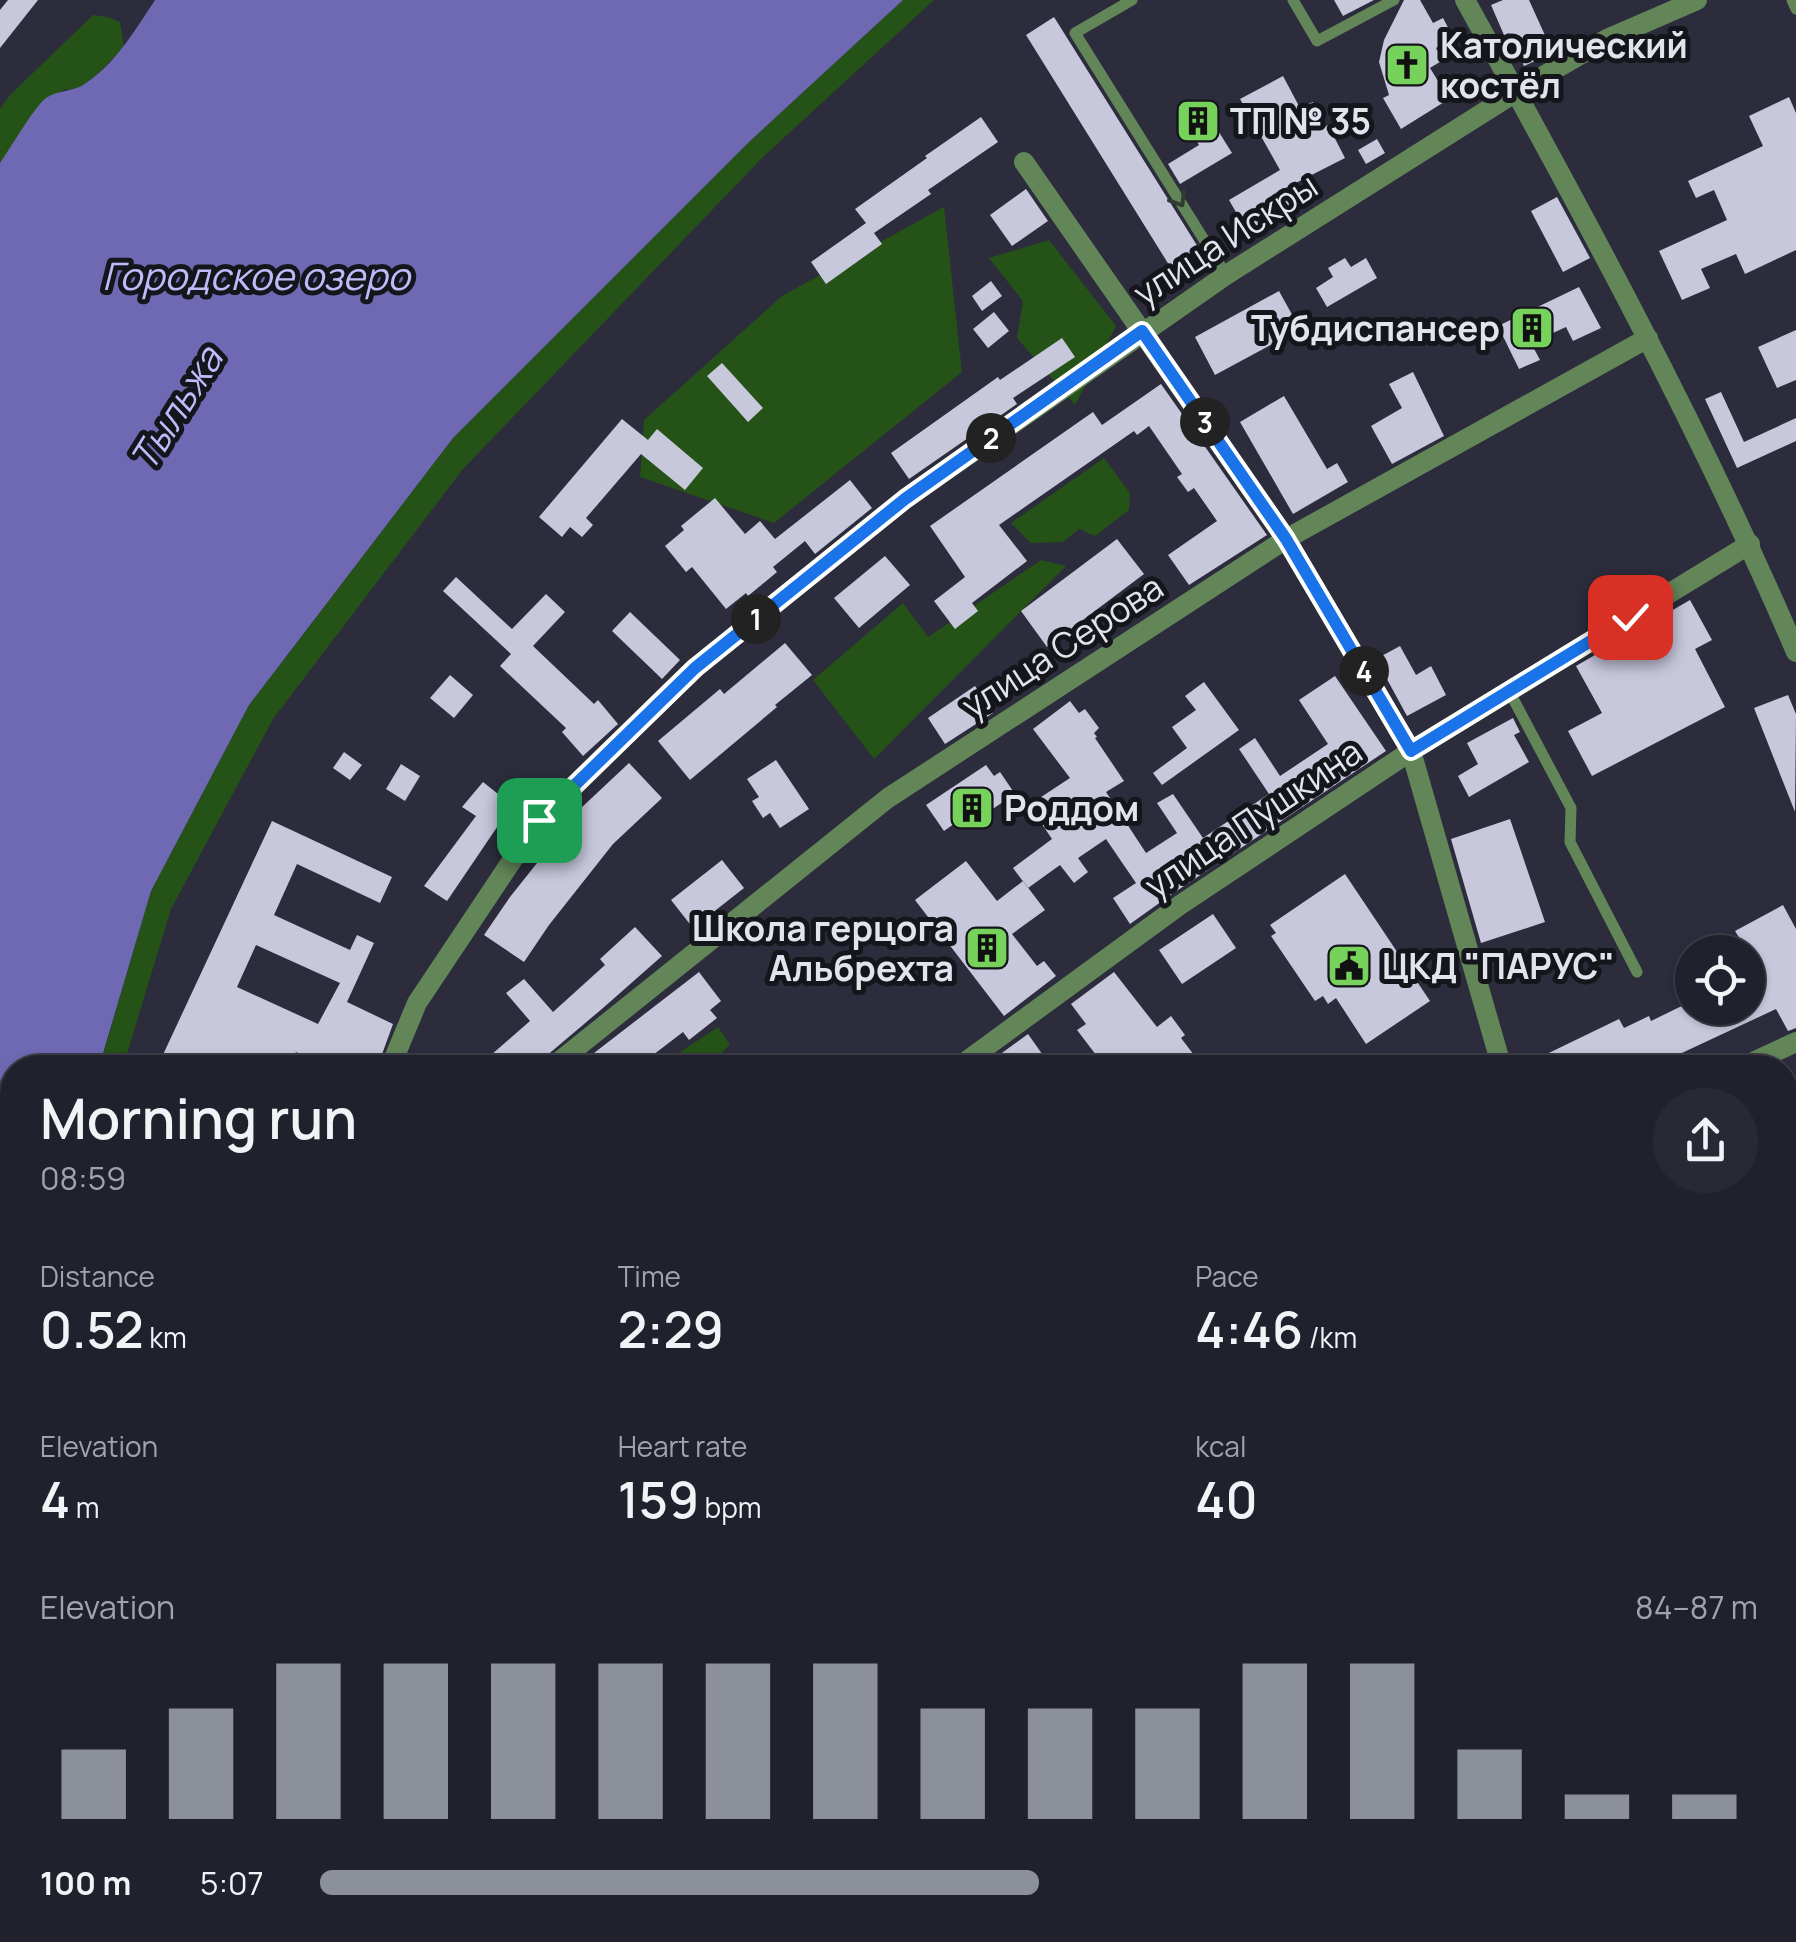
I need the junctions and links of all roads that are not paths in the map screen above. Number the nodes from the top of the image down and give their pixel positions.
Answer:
1 (1132, 0) edge
2 (1293, 0) edge
3 (1394, 0) edge
4 (1464, 0) edge
5 (1696, 0) edge
6 (1792, 0) edge
7 (1796, 9) edge
8 (1516, 92) junction
9 (1024, 162) dead end
10 (1226, 274) junction
11 (1142, 331) junction
12 (1648, 338) junction
13 (1286, 539) junction
14 (1750, 544) junction
15 (1796, 652) edge
16 (1510, 691) junction
17 (1411, 751) junction
18 (1637, 972) dead end
19 (1796, 1042) edge
20 (398, 1055) edge
21 (568, 1055) edge
22 (975, 1055) edge
23 (1498, 1055) edge
24 (1768, 1055) edge

1 -> 10 lane
2 - 3 lane
4 - 8 street
5 - 8 street, улица Искры
6 - 7 lane
8 - 10 street, улица Искры
8 - 12 street
9 - 11 street
10 - 11 street, улица Искры
11 - 13 street
11 - 20 street, улица Искры
12 - 13 street, улица Серова
12 - 14 street
13 - 17 street
13 - 21 street, улица Серова
14 - 15 street
14 - 16 street, улица Пушкина
16 - 17 street, улица Пушкина
16 - 18 lane
17 - 22 street, улица Пушкина
17 - 23 street
19 - 24 street

